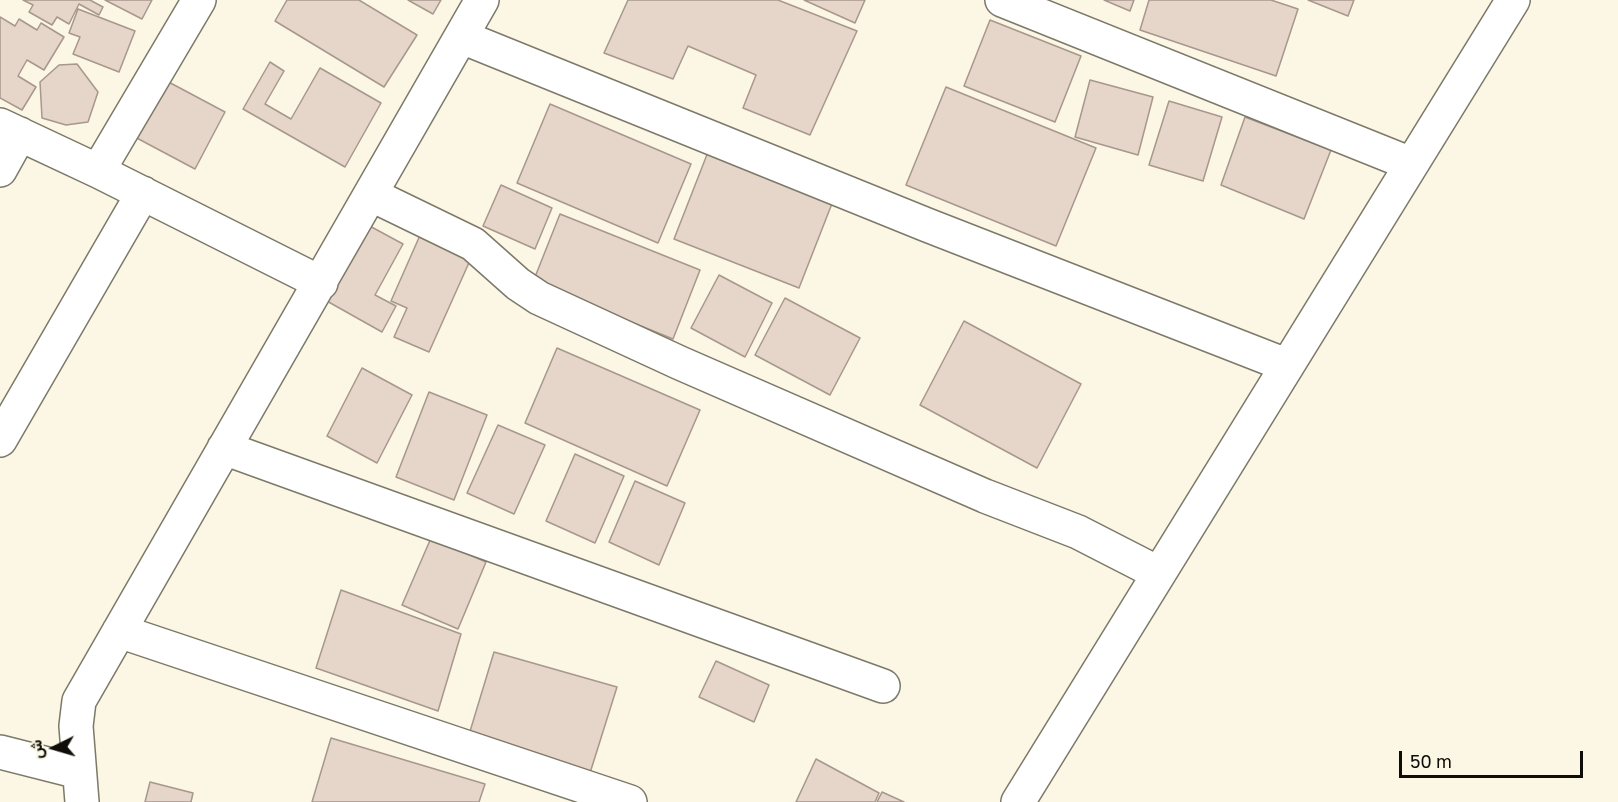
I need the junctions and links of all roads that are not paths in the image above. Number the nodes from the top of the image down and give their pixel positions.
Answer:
1 (199, 0) edge
2 (482, 0) edge
3 (1002, 0) edge
4 (1513, 0) edge
5 (462, 37) junction
6 (10, 130) edge
7 (1411, 164) junction
8 (0, 170) edge
9 (98, 171) junction
10 (142, 193) junction
11 (372, 195) junction
12 (321, 283) junction
13 (1286, 365) junction
14 (0, 440) edge
15 (224, 448) junction
16 (1158, 573) junction
17 (119, 631) junction
18 (883, 687) dead end
19 (0, 753) edge
20 (81, 787) edge
21 (630, 802) edge
22 (1018, 802) edge

1 - 9 street
2 - 5 street
3 - 7 street
4 - 7 street
5 - 11 street
5 - 13 street
6 - 8 street
6 - 9 street
7 - 13 street
9 - 10 street
10 - 12 street
10 - 14 street
11 - 12 street
11 - 16 street
12 - 15 street
13 - 16 street
15 - 17 street
15 - 18 street
16 - 22 street
17 - 20 street
17 - 21 street
19 - 20 street

